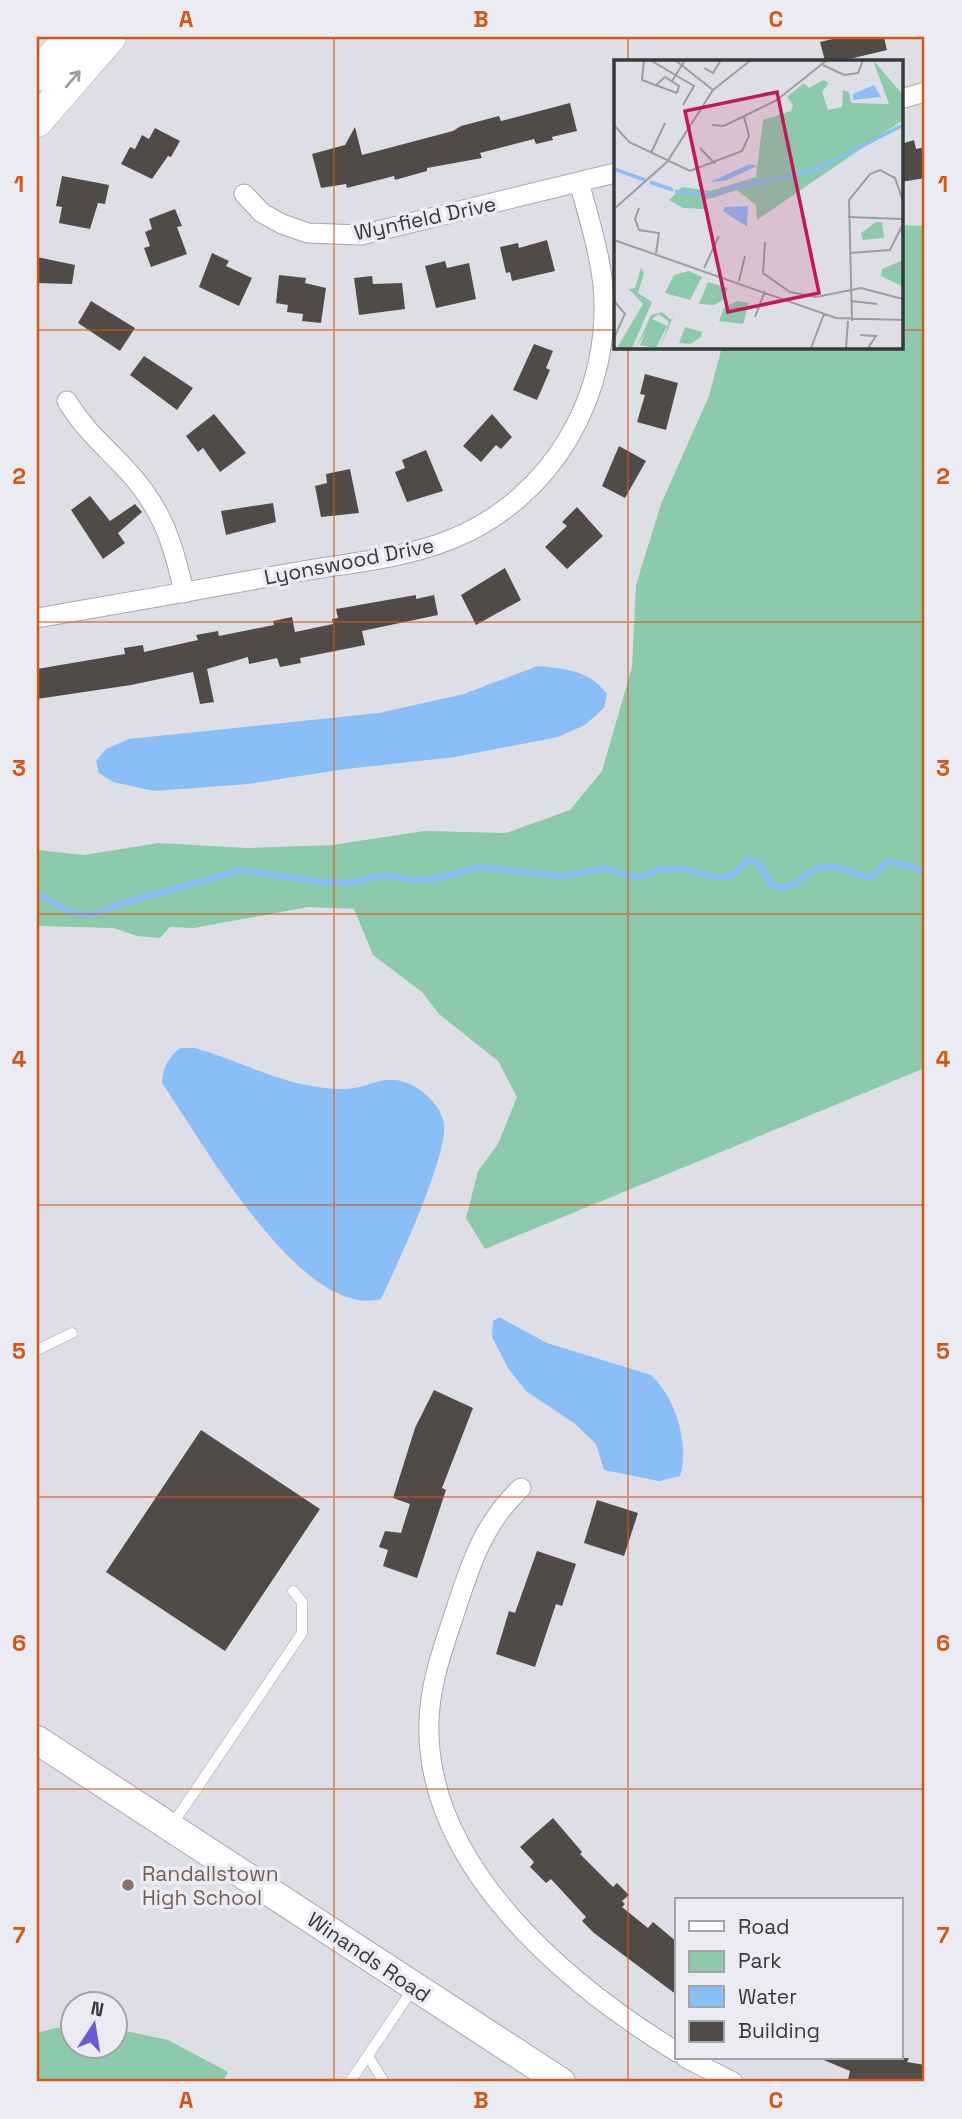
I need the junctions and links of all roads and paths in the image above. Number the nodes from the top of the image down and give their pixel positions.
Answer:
1 (71, 37) edge
2 (110, 37) edge
3 (37, 75) edge
4 (925, 92) edge
5 (902, 99) edge
6 (37, 121) edge
7 (614, 173) edge
8 (579, 182) junction
9 (244, 194) dead end
10 (67, 401) dead end
11 (184, 593) junction
12 (37, 618) edge
13 (72, 1333) dead end
14 (37, 1350) edge
15 (521, 1488) dead end
16 (293, 1591) dead end
17 (37, 1740) edge
18 (172, 1826) junction
19 (414, 1987) junction
20 (675, 2051) edge
21 (368, 2056) junction
22 (690, 2060) edge
23 (351, 2082) edge
24 (384, 2082) edge
25 (561, 2082) edge
26 (733, 2082) edge

1 - 3 main road
6 -> 2 main road
4 - 5 street
7 - 8 street, Wynfield Drive
8 - 9 street, Wynfield Drive
8 - 11 street, Lyonswood Drive
10 - 11 street
11 - 12 street, Lyonswood Drive
13 - 14 lane
15 - 20 street
16 - 18 lane
17 - 18 street, Winands Road
18 - 19 street, Winands Road
19 - 21 lane
19 - 25 street, Winands Road
21 - 23 lane
21 - 24 lane
22 - 26 street

